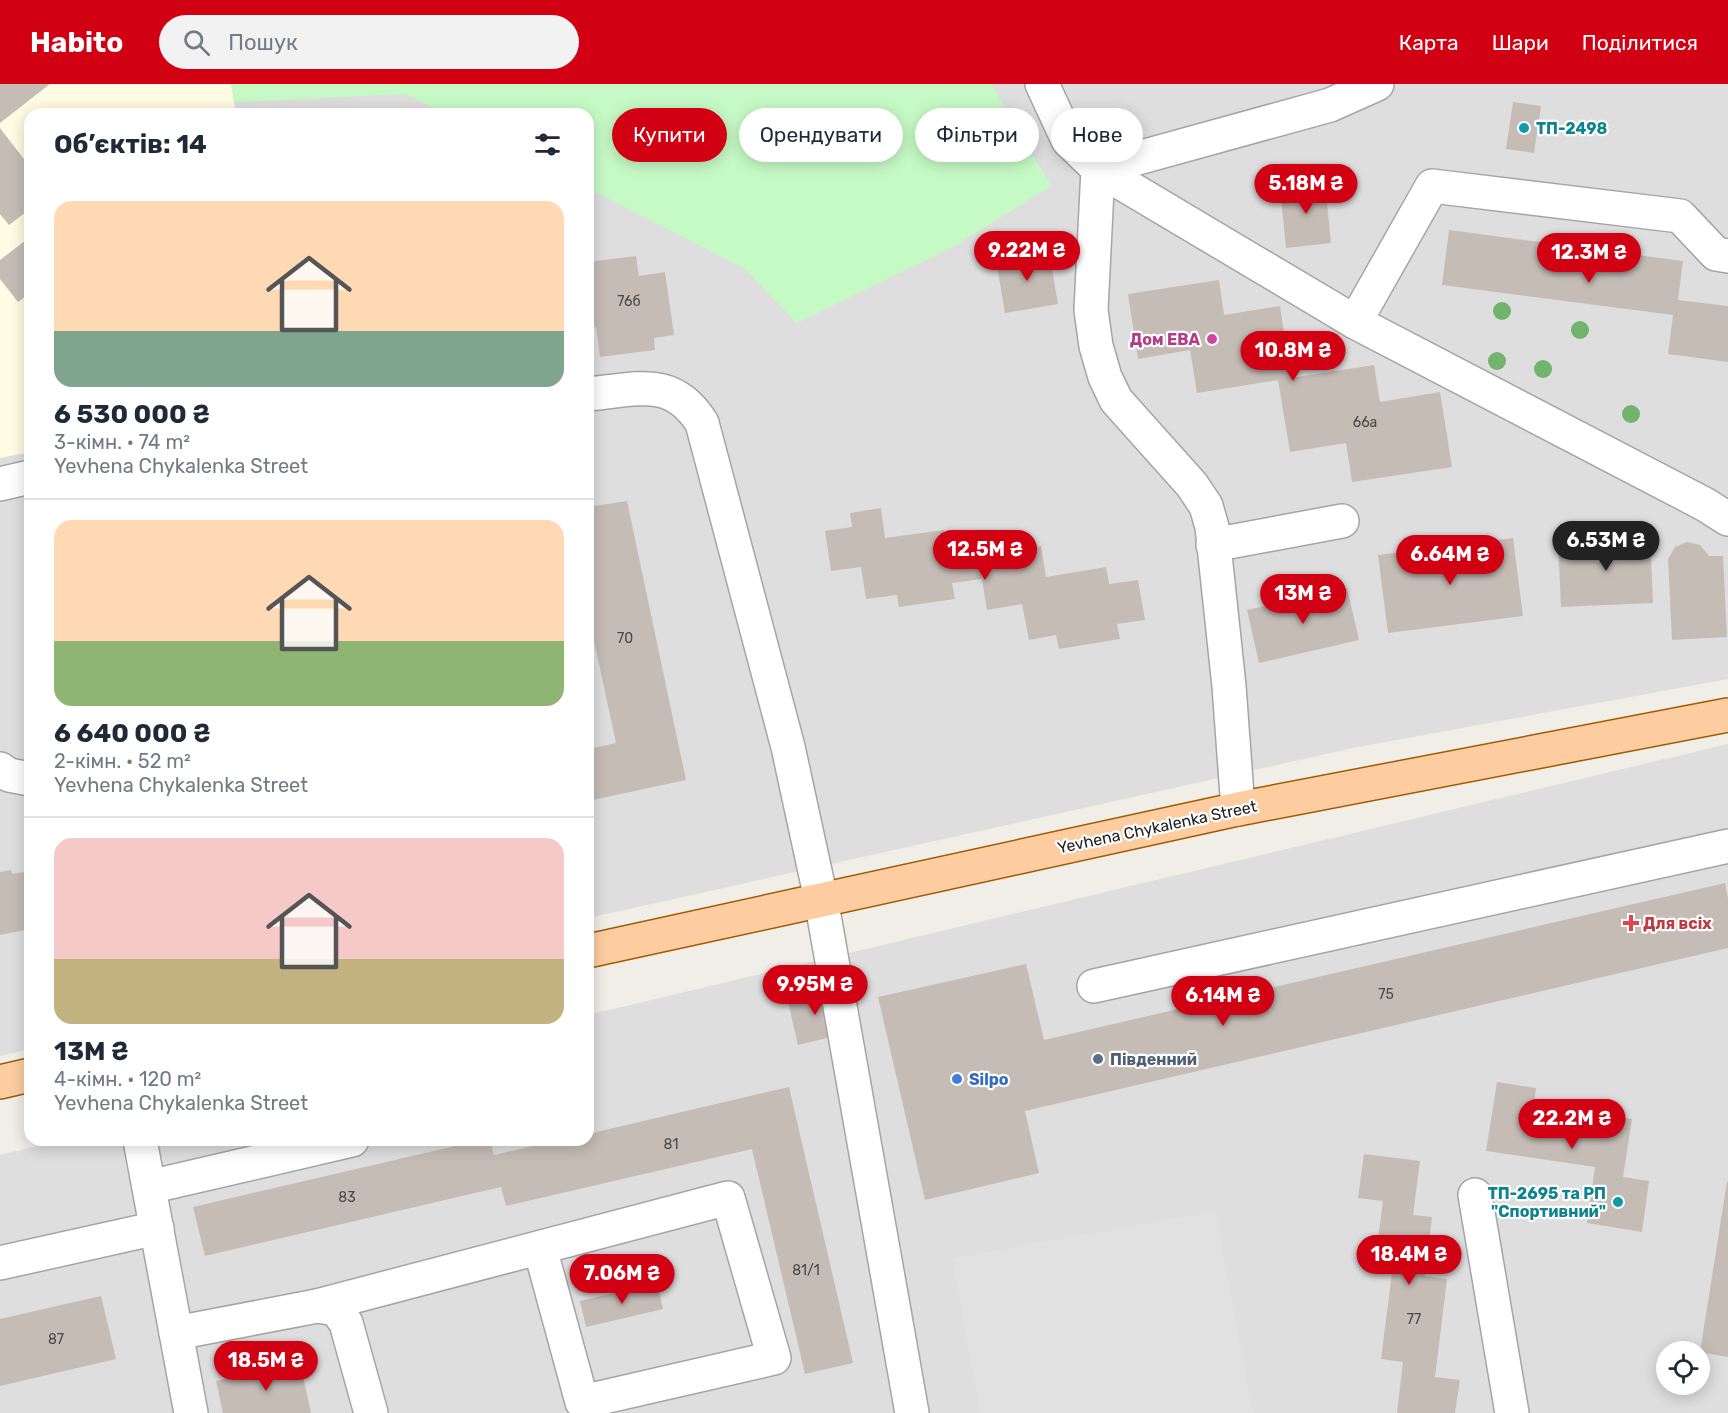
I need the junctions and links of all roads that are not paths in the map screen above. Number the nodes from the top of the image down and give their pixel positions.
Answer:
1 (1042, 84) edge
2 (1377, 84) edge
3 (1098, 169) junction
4 (1728, 256) edge
5 (1356, 322) junction
6 (594, 393) edge
7 (24, 478) edge
8 (0, 484) edge
9 (1728, 519) edge
10 (1342, 521) dead end
11 (1214, 545) junction
12 (1728, 715) edge
13 (0, 769) edge
14 (24, 778) edge
15 (1238, 809) junction
16 (1728, 846) edge
17 (821, 899) junction
18 (594, 950) edge
19 (1094, 986) dead end
20 (24, 1076) edge
21 (0, 1082) edge
22 (141, 1146) edge
23 (326, 1146) edge
24 (149, 1187) junction
25 (1475, 1195) dead end
26 (157, 1228) junction
27 (540, 1248) junction
28 (0, 1263) edge
29 (317, 1306) junction
30 (176, 1333) junction
31 (191, 1413) edge
32 (371, 1413) edge
33 (912, 1413) edge
34 (1512, 1413) edge

1 - 3 lane
2 - 3 lane
3 - 5 lane
3 - 11 lane
4 - 5 lane
5 - 9 lane
6 - 17 lane
7 - 8 lane
10 - 11 lane
11 - 15 lane
12 - 15 main road, Yevhena Chykalenka Street
13 - 14 lane
15 - 17 main road, Yevhena Chykalenka Street
16 - 19 lane
17 - 18 main road, Yevhena Chykalenka Street
17 - 33 lane
20 - 21 main road
22 - 24 lane
23 - 24 lane
24 - 26 lane
25 - 34 lane
26 - 28 lane
26 - 30 lane
27 - 27 lane
27 - 29 lane
29 - 30 lane
29 - 32 lane
30 - 31 lane

